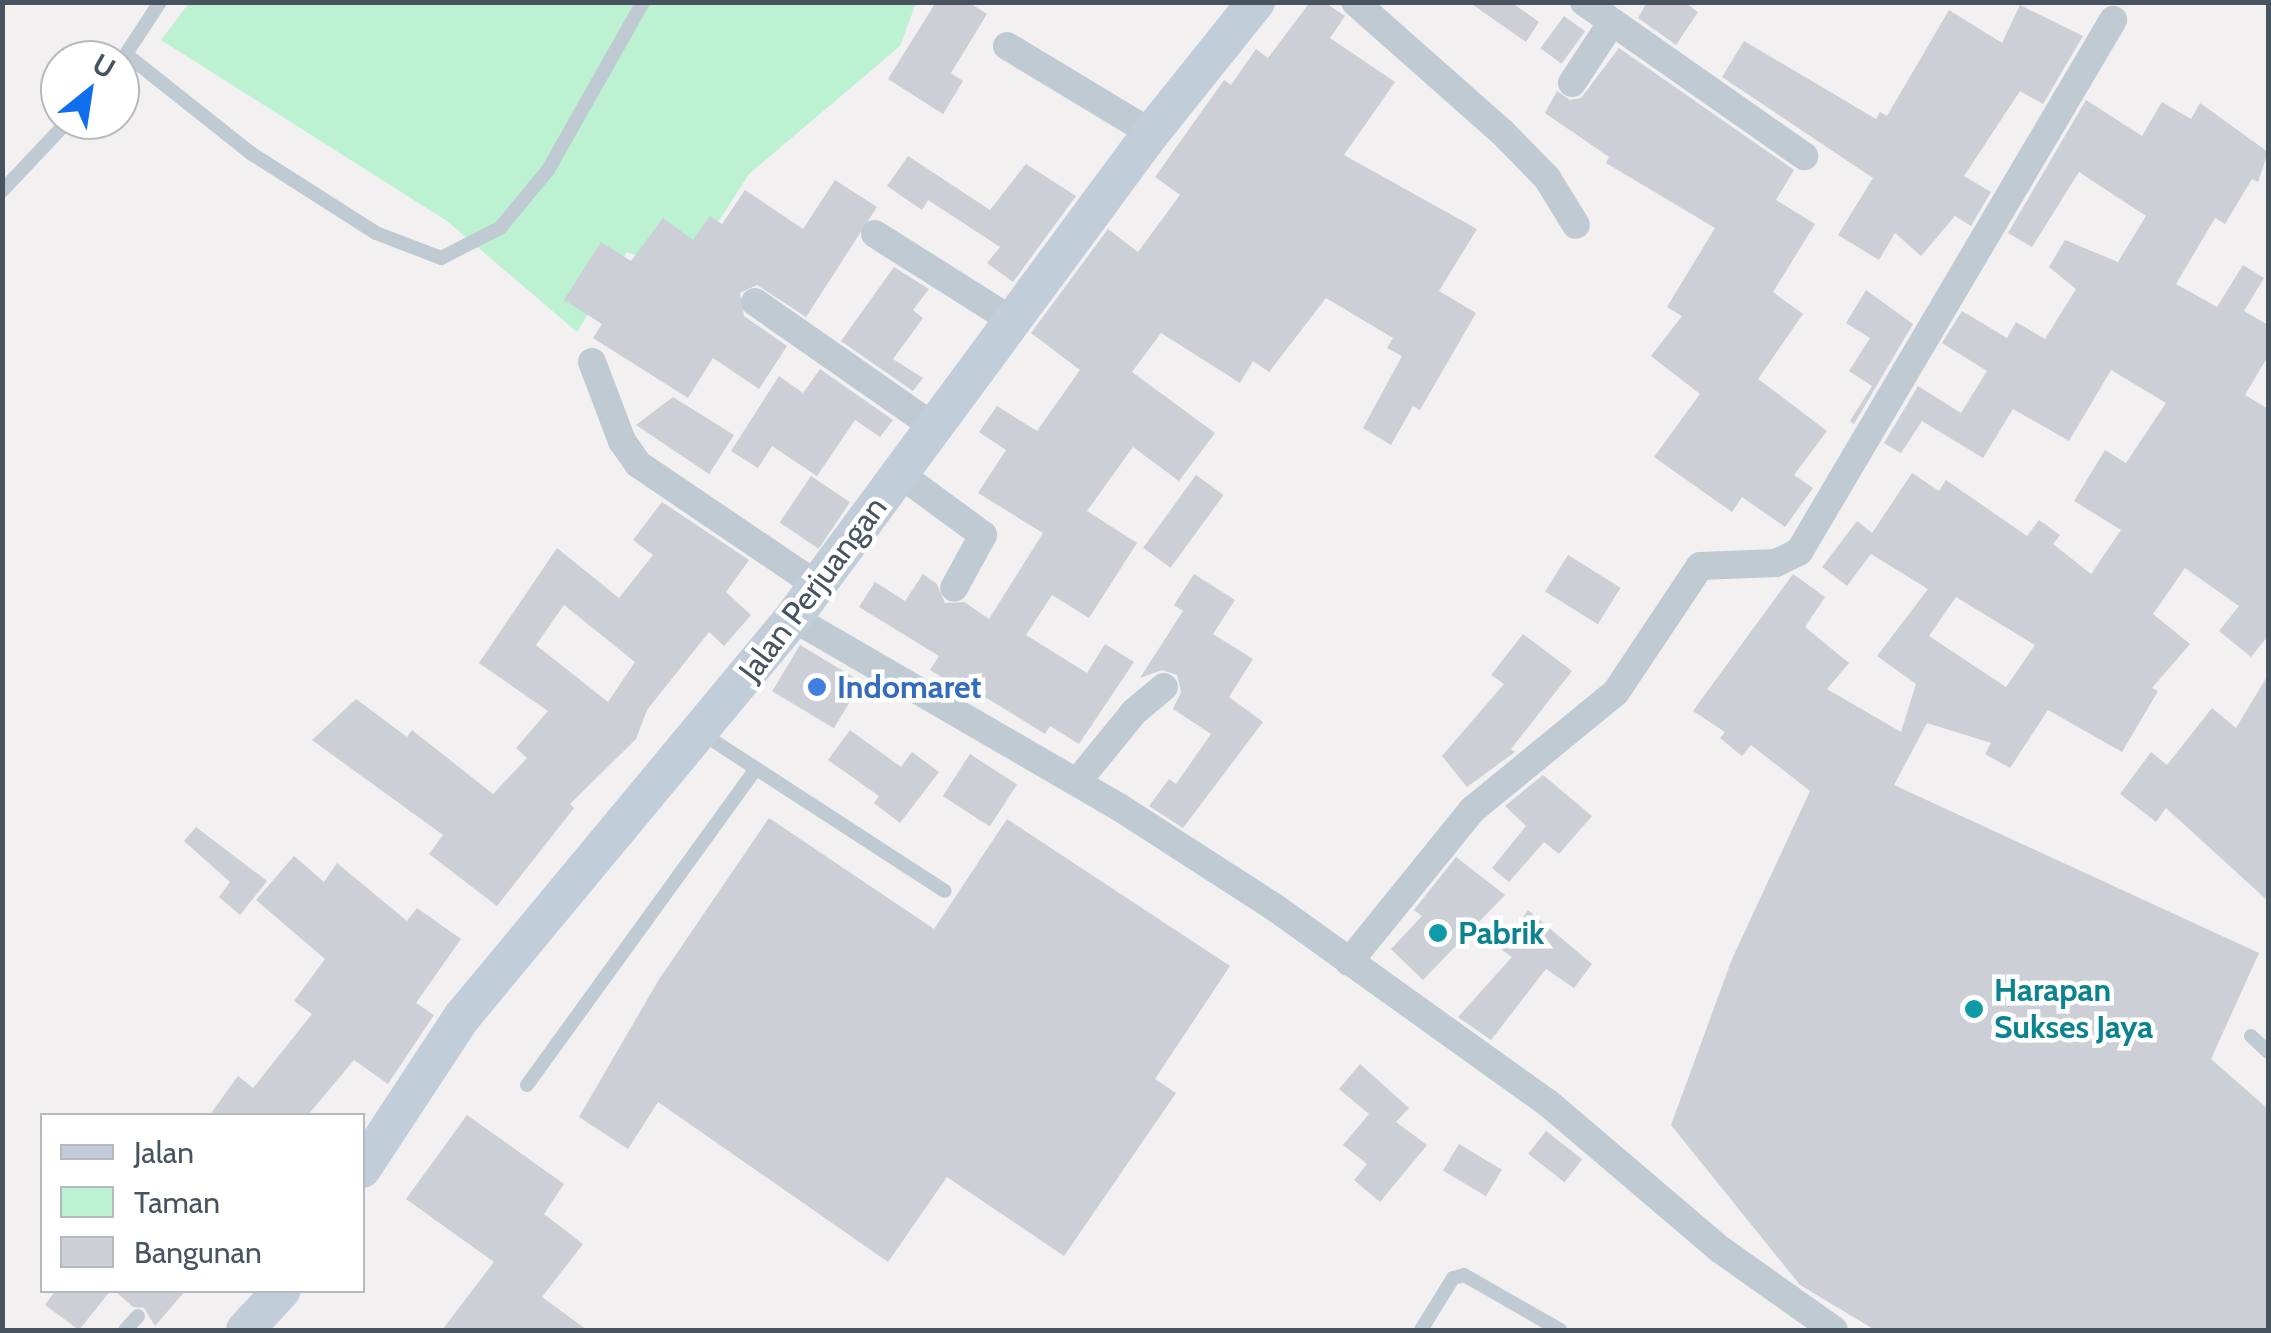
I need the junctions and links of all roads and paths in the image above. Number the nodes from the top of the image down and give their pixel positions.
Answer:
1 (160, 2) edge
2 (643, 2) edge
3 (1256, 2) edge
4 (1355, 2) edge
5 (1584, 2) edge
6 (2113, 20) dead end
7 (1612, 22) junction
8 (136, 40) edge
9 (1007, 46) dead end
10 (140, 71) edge
11 (1572, 83) dead end
12 (1151, 133) junction
13 (50, 140) edge
14 (1804, 156) dead end
15 (2, 191) edge
16 (1576, 225) dead end
17 (874, 234) dead end
18 (755, 302) dead end
19 (1011, 320) junction
20 (592, 362) dead end
21 (934, 426) junction
22 (900, 474) junction
23 (818, 586) junction
24 (954, 588) dead end
25 (793, 618) junction
26 (1164, 687) dead end
27 (702, 733) junction
28 (756, 769) junction
29 (1077, 782) junction
30 (946, 891) dead end
31 (1348, 962) junction
32 (2251, 1036) dead end
33 (2268, 1052) edge
34 (527, 1086) dead end
35 (365, 1164) edge
36 (279, 1293) edge
37 (138, 1316) dead end
38 (126, 1330) edge
39 (245, 1330) edge
40 (1421, 1330) edge
41 (1560, 1330) edge
42 (1834, 1330) edge

1 - 8 lane
2 - 10 lane
3 - 12 street, Jalan Perjuangan
4 - 16 street
5 - 7 street
6 - 31 street
7 - 11 street
7 - 14 street
9 - 12 street
12 - 19 street, Jalan Perjuangan
13 - 15 lane
17 - 19 street
18 - 21 street
19 - 21 street, Jalan Perjuangan
20 - 23 street
21 - 22 street, Jalan Perjuangan
22 - 23 street, Jalan Perjuangan
22 - 24 street
23 - 25 street, Jalan Perjuangan
25 - 27 street, Jalan Perjuangan
25 - 29 street
26 - 29 street
27 - 28 lane
27 - 35 street, Jalan Perjuangan
28 - 30 lane
28 - 34 lane
29 - 31 street
31 - 42 street
32 - 33 lane
36 - 39 street
37 - 38 lane
40 - 41 lane

